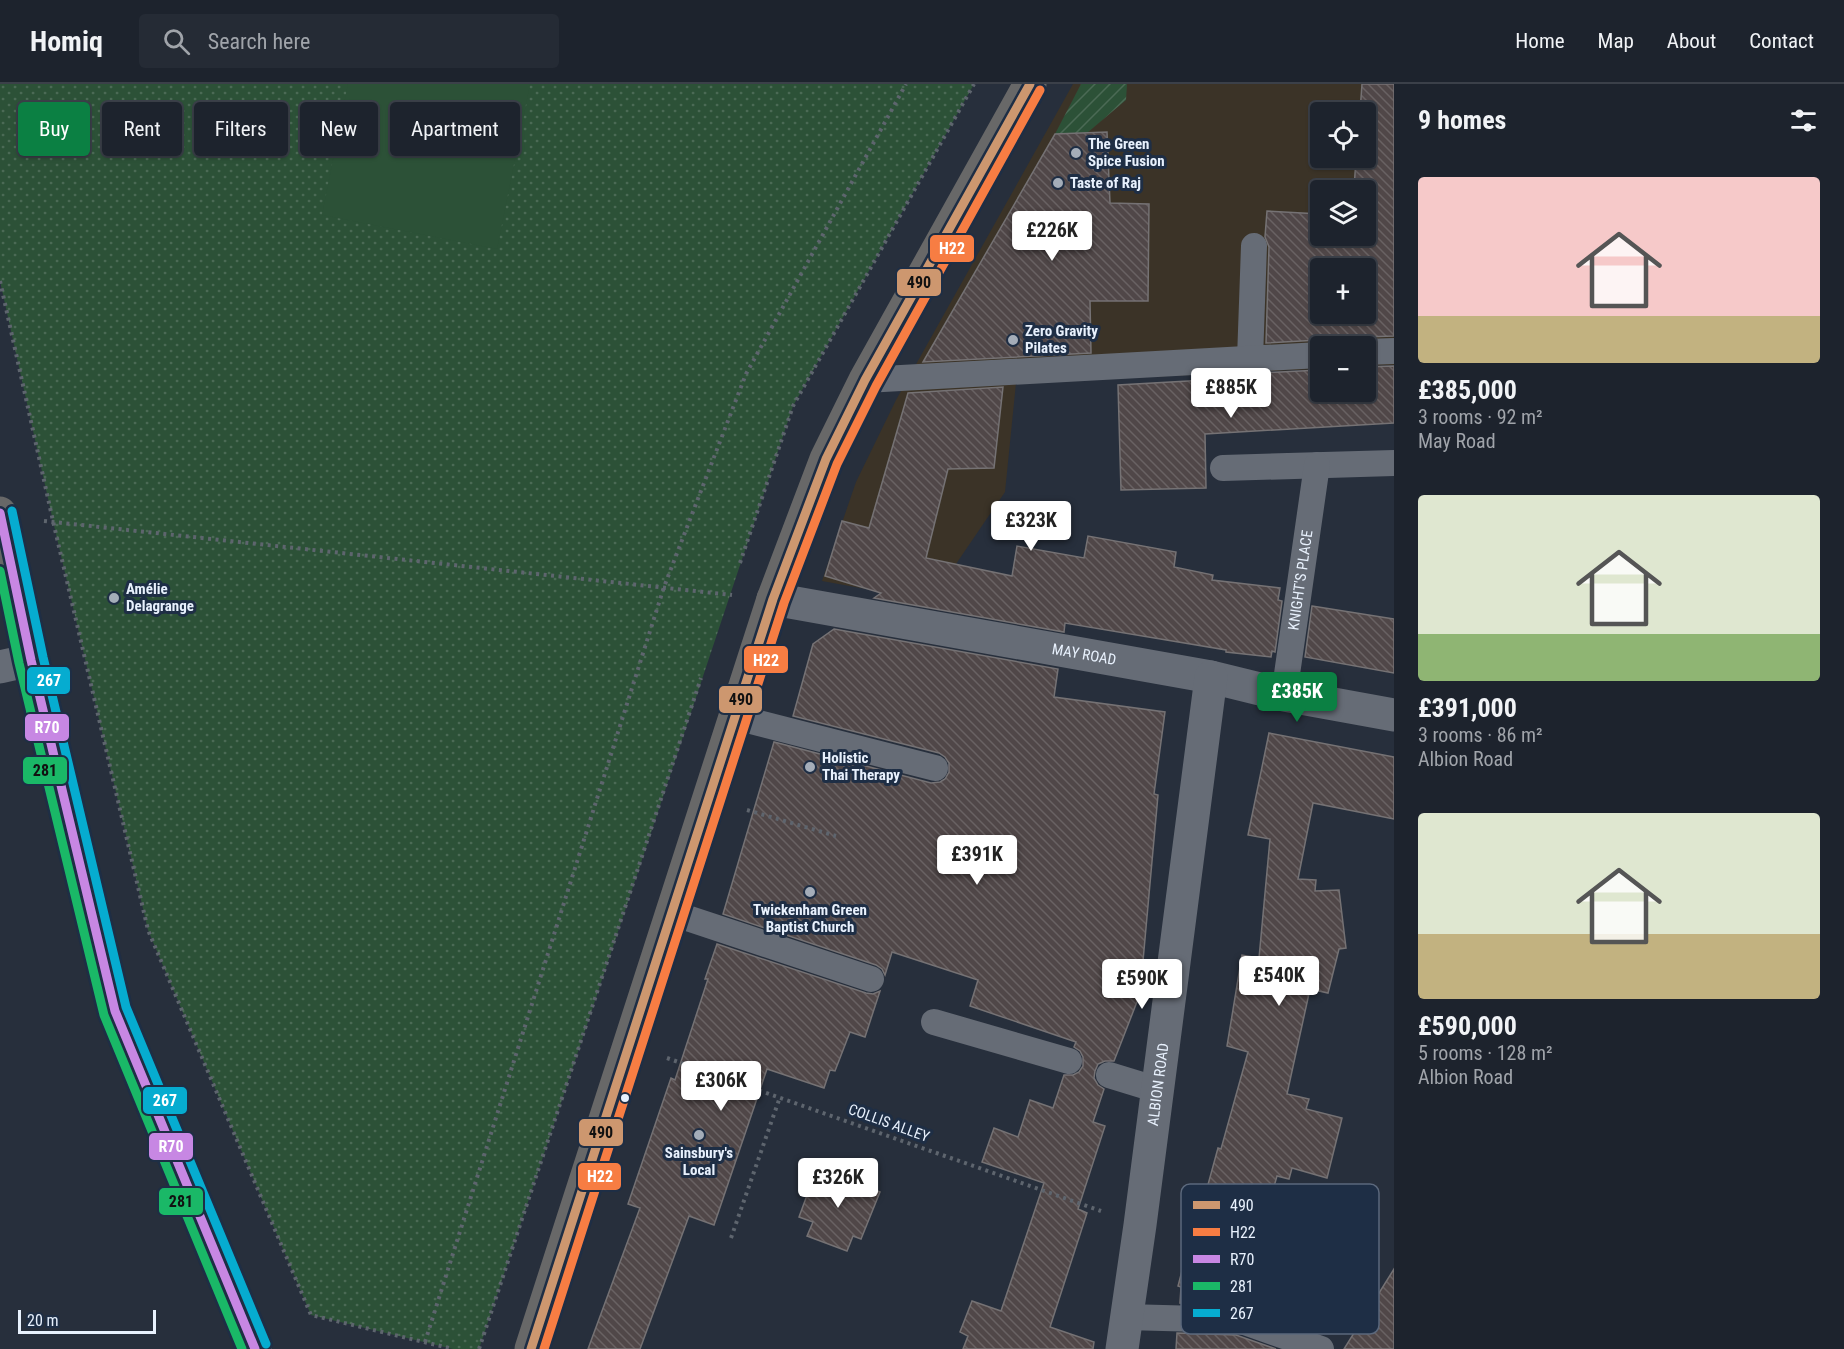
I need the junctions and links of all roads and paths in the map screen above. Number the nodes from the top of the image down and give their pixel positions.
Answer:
1 (906, 84) edge
2 (1030, 84) edge
3 (1254, 246) dead end
4 (0, 281) edge
5 (1394, 351) edge
6 (1376, 352) edge
7 (1310, 356) edge
8 (1250, 359) junction
9 (865, 380) junction
10 (1394, 463) edge
11 (1317, 465) junction
12 (1223, 468) dead end
13 (1, 516) edge
14 (53, 521) junction
15 (664, 587) junction
16 (773, 599) junction
17 (31, 660) junction
18 (0, 667) edge
19 (1211, 677) junction
20 (1284, 695) junction
21 (1394, 715) edge
22 (735, 717) junction
23 (935, 768) dead end
24 (709, 797) junction
25 (836, 836) dead end
26 (672, 913) junction
27 (871, 979) dead end
28 (934, 1022) dead end
29 (629, 1045) junction
30 (1069, 1061) dead end
31 (1109, 1075) dead end
32 (1158, 1090) junction
33 (780, 1097) junction
34 (1140, 1225) junction
35 (731, 1238) dead end
36 (1125, 1317) junction
37 (1181, 1318) edge
38 (1279, 1334) edge
39 (425, 1342) junction
40 (255, 1349) edge
41 (453, 1349) edge
42 (531, 1349) edge
43 (1122, 1349) edge
44 (1321, 1349) edge

1 - 15 path
2 - 9 main road
3 - 8 lane
4 - 14 path
5 - 6 lane
7 - 8 lane
8 - 9 lane
9 - 16 main road
10 - 11 lane
11 - 12 lane
11 - 20 lane, KNIGHT'S PLACE
13 - 14 path
13 - 17 main road
14 - 15 path
14 - 39 path
15 - 16 path
15 - 39 path
16 - 19 street, MAY ROAD
16 - 22 main road
17 - 18 street
17 - 40 main road
19 - 20 street, MAY ROAD
19 - 32 street, ALBION ROAD
20 - 21 street, MAY ROAD
22 - 23 lane
22 - 24 main road
24 - 25 path
24 - 26 main road
26 - 27 lane
26 - 29 main road
28 - 30 lane
29 - 33 path, COLLIS ALLEY
29 - 42 main road
31 - 32 lane
32 - 34 street, ALBION ROAD
33 - 34 path, COLLIS ALLEY
33 - 35 path
34 - 36 street, ALBION ROAD
36 - 37 lane
36 - 43 street, ALBION ROAD
38 - 44 lane
39 - 41 path

